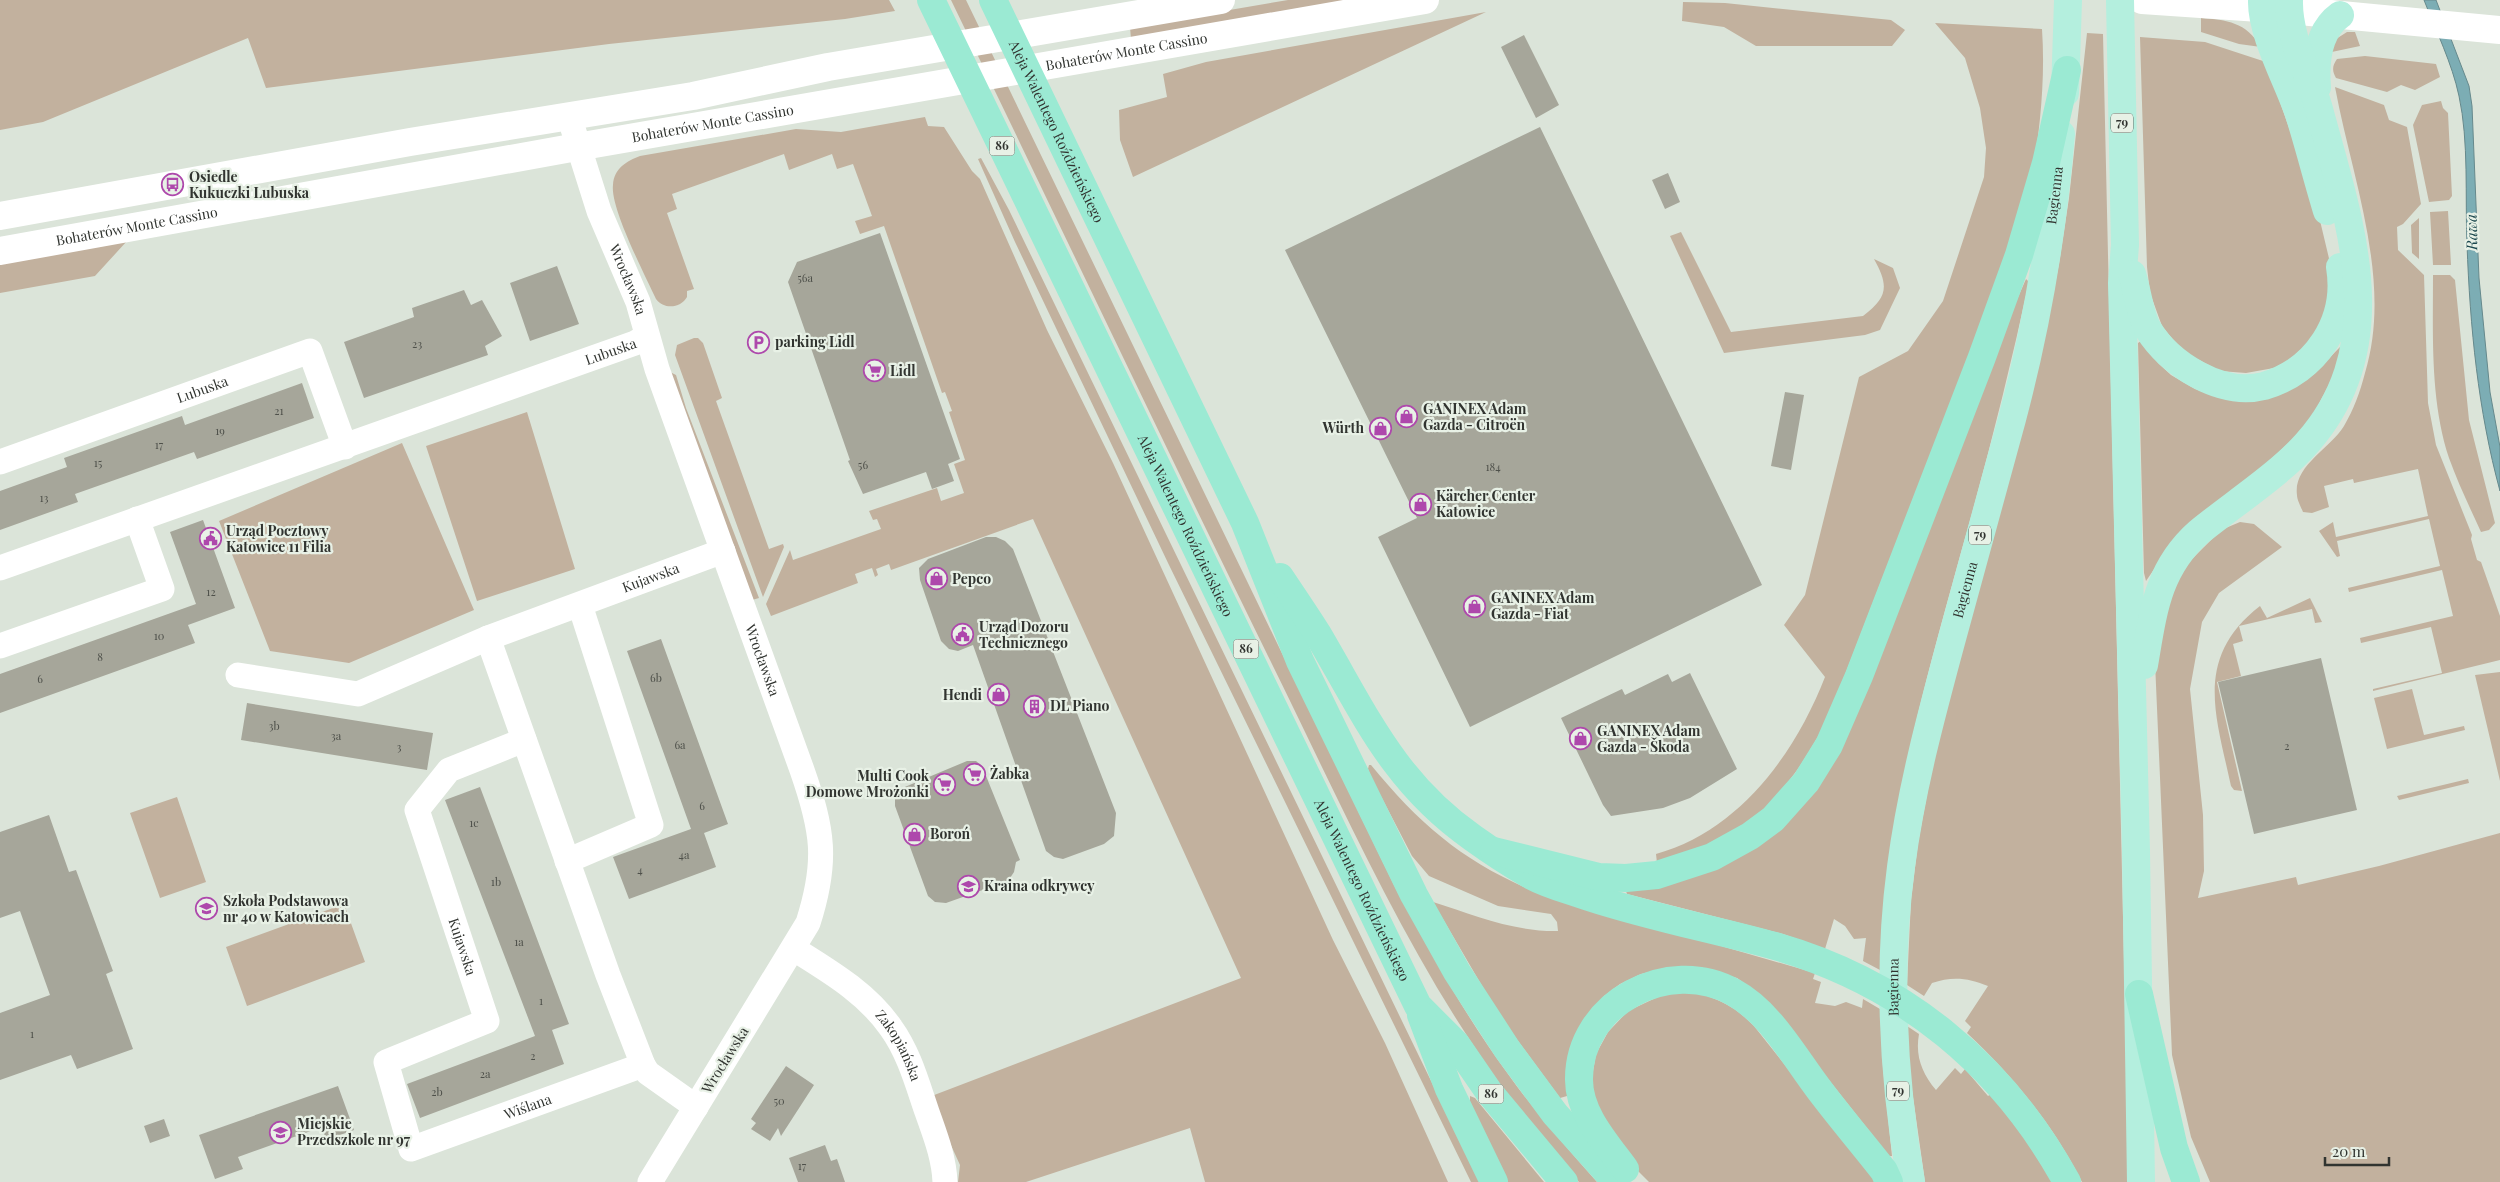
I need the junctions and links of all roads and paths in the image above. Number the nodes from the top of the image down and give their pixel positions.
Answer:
1 (931, 0) edge
2 (993, 0) edge
3 (1221, 0) edge
4 (1425, 0) edge
5 (2068, 0) edge
6 (2120, 0) edge
7 (2142, 0) edge
8 (2262, 4) edge
9 (2289, 5) edge
10 (2347, 16) junction
11 (2500, 30) edge
12 (2067, 70) junction
13 (2318, 106) junction
14 (569, 116) junction
15 (577, 147) junction
16 (0, 216) edge
17 (2124, 245) junction
18 (0, 251) edge
19 (647, 336) junction
20 (346, 447) junction
21 (0, 462) edge
22 (137, 520) junction
23 (1245, 523) junction
24 (722, 552) junction
25 (0, 568) edge
26 (580, 605) junction
27 (488, 638) junction
28 (0, 646) edge
29 (238, 675) dead end
30 (2133, 725) junction
31 (524, 740) junction
32 (1494, 851) junction
33 (567, 861) junction
34 (794, 949) junction
35 (2139, 994) junction
36 (1418, 1006) junction
37 (643, 1065) junction
38 (696, 1107) junction
39 (2142, 1136) junction
40 (411, 1149) joint
41 (650, 1182) edge
42 (945, 1182) edge
43 (1494, 1182) edge
44 (1564, 1182) edge
45 (1616, 1182) edge
46 (1635, 1182) edge
47 (1890, 1182) edge
48 (1911, 1182) edge
49 (2067, 1182) edge
50 (2141, 1182) edge
51 (2147, 1182) edge
52 (2186, 1182) edge

1 - 36 highway, Aleja Walentego Roździeńskiego / 86
2 - 23 highway, Aleja Walentego Roździeńskiego
3 - 14 street
4 - 15 street, Bohaterów Monte Cassino
5 - 12 main road, Bagienna / 79
6 - 17 main road, 79
7 - 8 street
8 - 9 street
8 - 17 main road
9 - 10 street
9 - 13 main road
10 - 11 street
10 - 13 main road
12 - 32 highway
12 - 48 main road, Bagienna / 79
13 - 30 main road
14 - 15 street, Wrocławska
14 - 16 street
15 - 18 street, Bohaterów Monte Cassino
15 - 19 street, Wrocławska
17 - 30 main road, 79
19 - 20 street, Lubuska
19 - 24 street, Wrocławska
20 - 21 street, Lubuska
20 - 22 street, Lubuska
22 - 25 street, Lubuska
22 - 28 street
23 - 32 highway
23 - 45 highway, Aleja Walentego Roździeńskiego
24 - 26 street, Kujawska
24 - 34 street, Wrocławska
26 - 27 street, Kujawska
26 - 33 street
27 - 29 street, Kujawska
27 - 31 street
30 - 35 main road, 79
31 - 33 street
31 - 40 street, Kujawska
32 - 49 highway
33 - 37 street
34 - 38 street, Wrocławska
34 - 42 street, Zakopiańska
35 - 39 main road, 79
35 - 52 highway
36 - 43 highway
36 - 44 highway, Aleja Walentego Roździeńskiego / 86
37 - 38 street
37 - 40 street, Wiślana
38 - 41 street, Wrocławska
39 - 50 main road
39 - 51 main road, 79
46 - 47 highway

